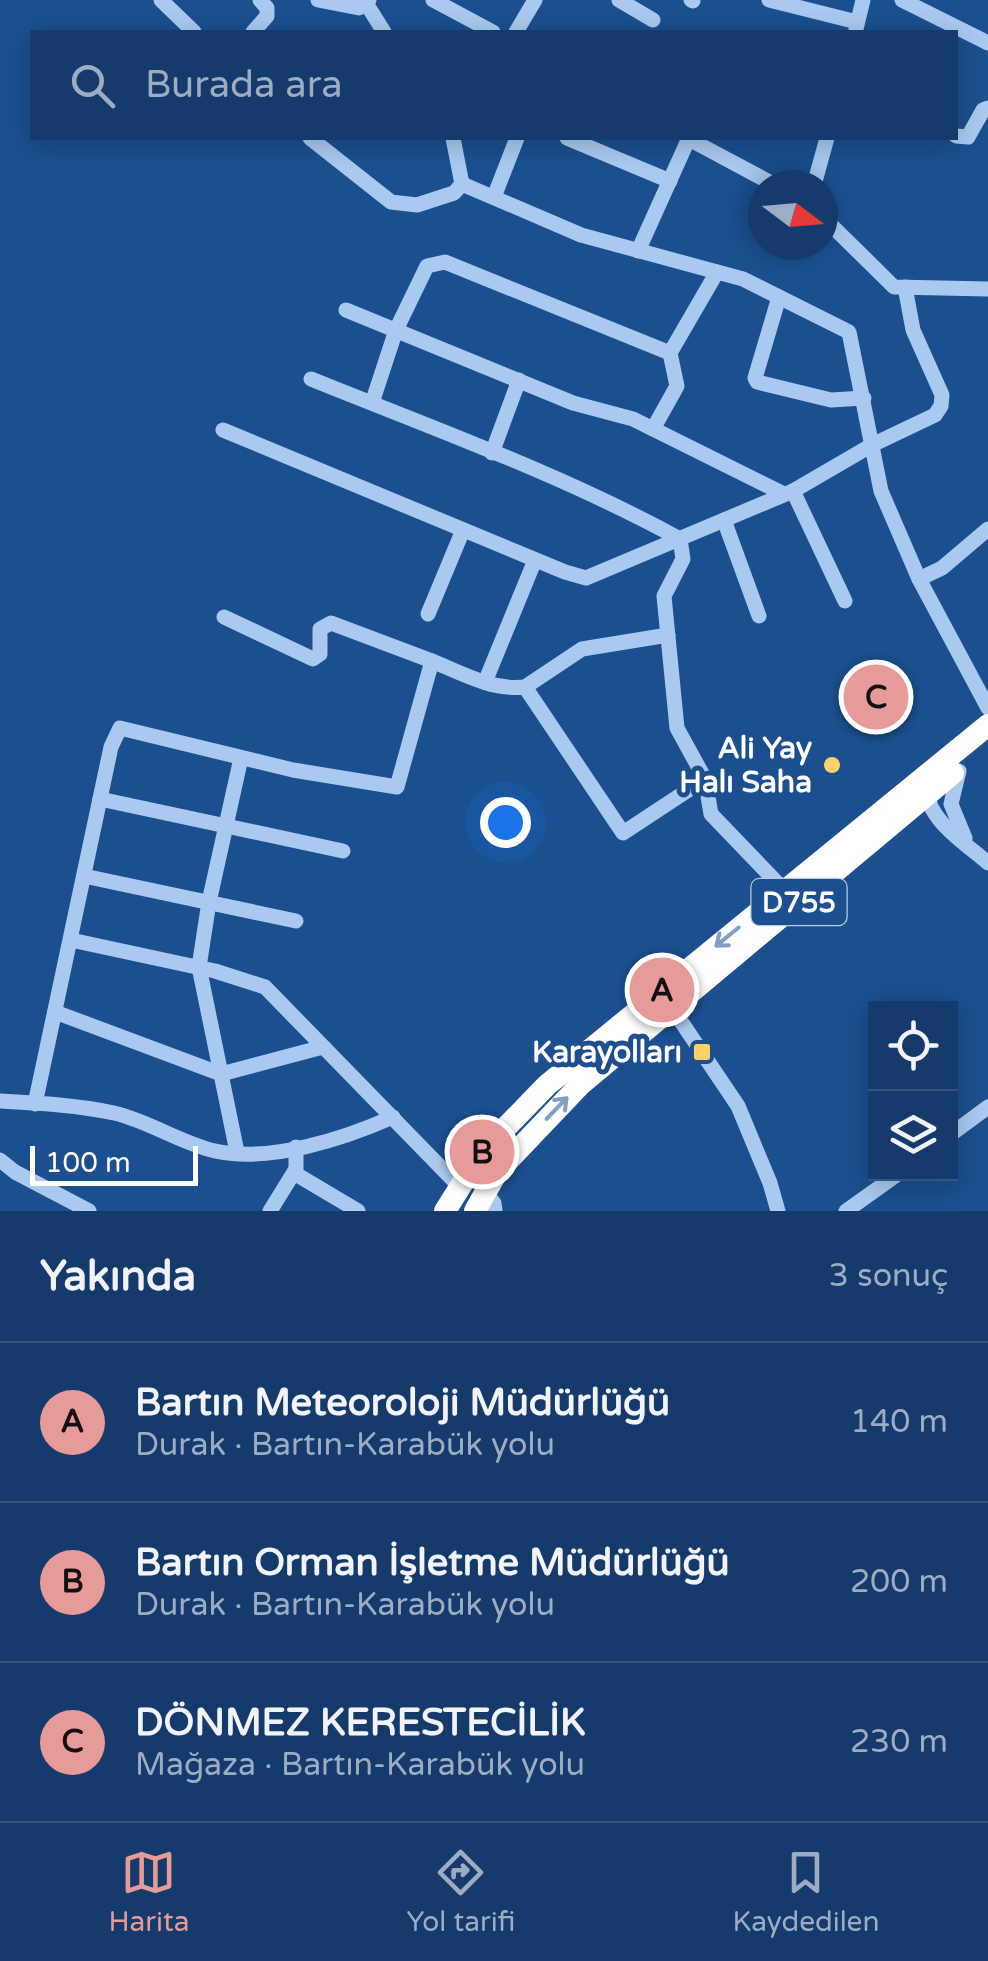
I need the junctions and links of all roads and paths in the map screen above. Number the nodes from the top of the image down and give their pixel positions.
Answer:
1 (162, 0) edge
2 (260, 0) edge
3 (318, 0) edge
4 (433, 0) edge
5 (534, 0) edge
6 (619, 0) edge
7 (770, 0) edge
8 (863, 0) edge
9 (902, 0) edge
10 (366, 1) edge
11 (652, 20) dead end
12 (856, 28) edge
13 (192, 30) edge
14 (255, 30) edge
15 (383, 30) edge
16 (489, 30) edge
17 (517, 30) edge
18 (988, 42) edge
19 (988, 108) edge
20 (958, 136) edge
21 (313, 140) edge
22 (453, 140) edge
23 (516, 140) edge
24 (572, 140) edge
25 (687, 140) edge
26 (692, 140) edge
27 (826, 140) edge
28 (748, 170) edge
29 (818, 170) edge
30 (670, 181) junction
31 (462, 184) junction
32 (494, 198) junction
33 (838, 232) edge
34 (638, 251) junction
35 (716, 272) junction
36 (905, 287) junction
37 (988, 289) edge
38 (779, 297) junction
39 (346, 310) dead end
40 (396, 330) junction
41 (670, 353) junction
42 (312, 379) dead end
43 (520, 380) junction
44 (864, 398) junction
45 (372, 404) junction
46 (652, 429) junction
47 (224, 430) dead end
48 (872, 445) junction
49 (492, 453) junction
50 (789, 493) junction
51 (724, 520) junction
52 (988, 529) edge
53 (463, 530) junction
54 (680, 538) junction
55 (535, 560) junction
56 (919, 579) junction
57 (845, 600) dead end
58 (428, 614) dead end
59 (759, 616) dead end
60 (224, 617) dead end
61 (668, 635) junction
62 (432, 661) junction
63 (486, 682) junction
64 (525, 687) junction
65 (988, 708) edge
66 (988, 725) edge
67 (988, 742) edge
68 (241, 758) junction
69 (950, 765) junction
70 (706, 779) junction
71 (927, 795) junction
72 (100, 798) junction
73 (908, 812) junction
74 (939, 819) junction
75 (226, 826) junction
76 (969, 846) junction
77 (343, 851) dead end
78 (988, 864) edge
79 (84, 876) junction
80 (784, 890) junction
81 (208, 902) junction
82 (296, 921) dead end
83 (71, 940) junction
84 (199, 967) junction
85 (672, 1008) junction
86 (55, 1012) junction
87 (323, 1047) junction
88 (221, 1074) junction
89 (0, 1102) edge
90 (35, 1104) junction
91 (986, 1115) edge
92 (393, 1116) junction
93 (958, 1131) edge
94 (296, 1147) junction
95 (237, 1152) junction
96 (0, 1160) edge
97 (294, 1173) junction
98 (888, 1181) edge
99 (460, 1187) junction
100 (485, 1205) edge
101 (89, 1211) edge
102 (270, 1211) edge
103 (358, 1211) edge
104 (445, 1211) edge
105 (778, 1211) edge
106 (846, 1211) edge

1 - 13 street
2 - 14 street
3 - 10 street
4 - 16 street
5 - 17 street
6 - 11 street
7 - 12 street
8 - 12 street
9 - 18 street
10 - 15 street
19 - 20 street
21 - 31 street
22 - 31 street
23 - 32 street
24 - 30 street
25 - 30 street
26 - 28 street
27 - 29 street
30 - 34 street
31 - 32 street
32 - 34 street
33 - 36 street
34 - 35 street
35 - 38 street
35 - 41 street
36 - 37 street
36 - 48 street
38 - 44 street
38 - 44 street
39 - 40 street
40 - 41 street
40 - 43 street
40 - 45 street
41 - 46 street
42 - 45 street
43 - 46 street
43 - 49 street
44 - 48 street
45 - 49 street
46 - 50 street
47 - 53 street
48 - 50 street
48 - 56 street
49 - 54 street
50 - 51 street
50 - 57 street
51 - 54 street
51 - 59 street
52 - 56 street
53 - 55 street
53 - 58 street
54 - 55 street
54 - 61 street
55 - 63 street
56 - 65 street
60 - 62 street
61 - 64 street
61 - 70 street
62 - 63 street
62 - 68 street
63 - 64 street
64 - 70 street
66 - 69 highway, D755
67 - 69 highway, D755
68 - 72 street
68 - 75 street
69 - 71 highway, D755
69 - 76 street
69 - 80 highway, D755
70 - 80 street
71 - 73 highway, D755
71 - 74 street
72 - 75 street
72 - 79 street
73 - 74 street
73 - 85 highway, D755
74 - 76 street
75 - 77 street
75 - 81 street
76 - 78 street
79 - 81 street
79 - 83 street
80 -> 99 highway, D755
81 - 82 street
81 - 84 street
83 - 84 street
83 - 86 street
84 - 87 street
84 - 88 street
100 -> 85 highway, D755
85 - 105 street
86 - 88 street
86 - 90 street
87 - 88 street
87 - 92 street
88 - 95 street
89 - 90 street
90 - 95 street
91 - 93 street
92 - 94 street
92 - 99 street
94 - 95 street
94 - 97 street
96 - 101 street
97 - 102 street
97 - 103 street
98 - 106 street
99 - 104 highway, D755

